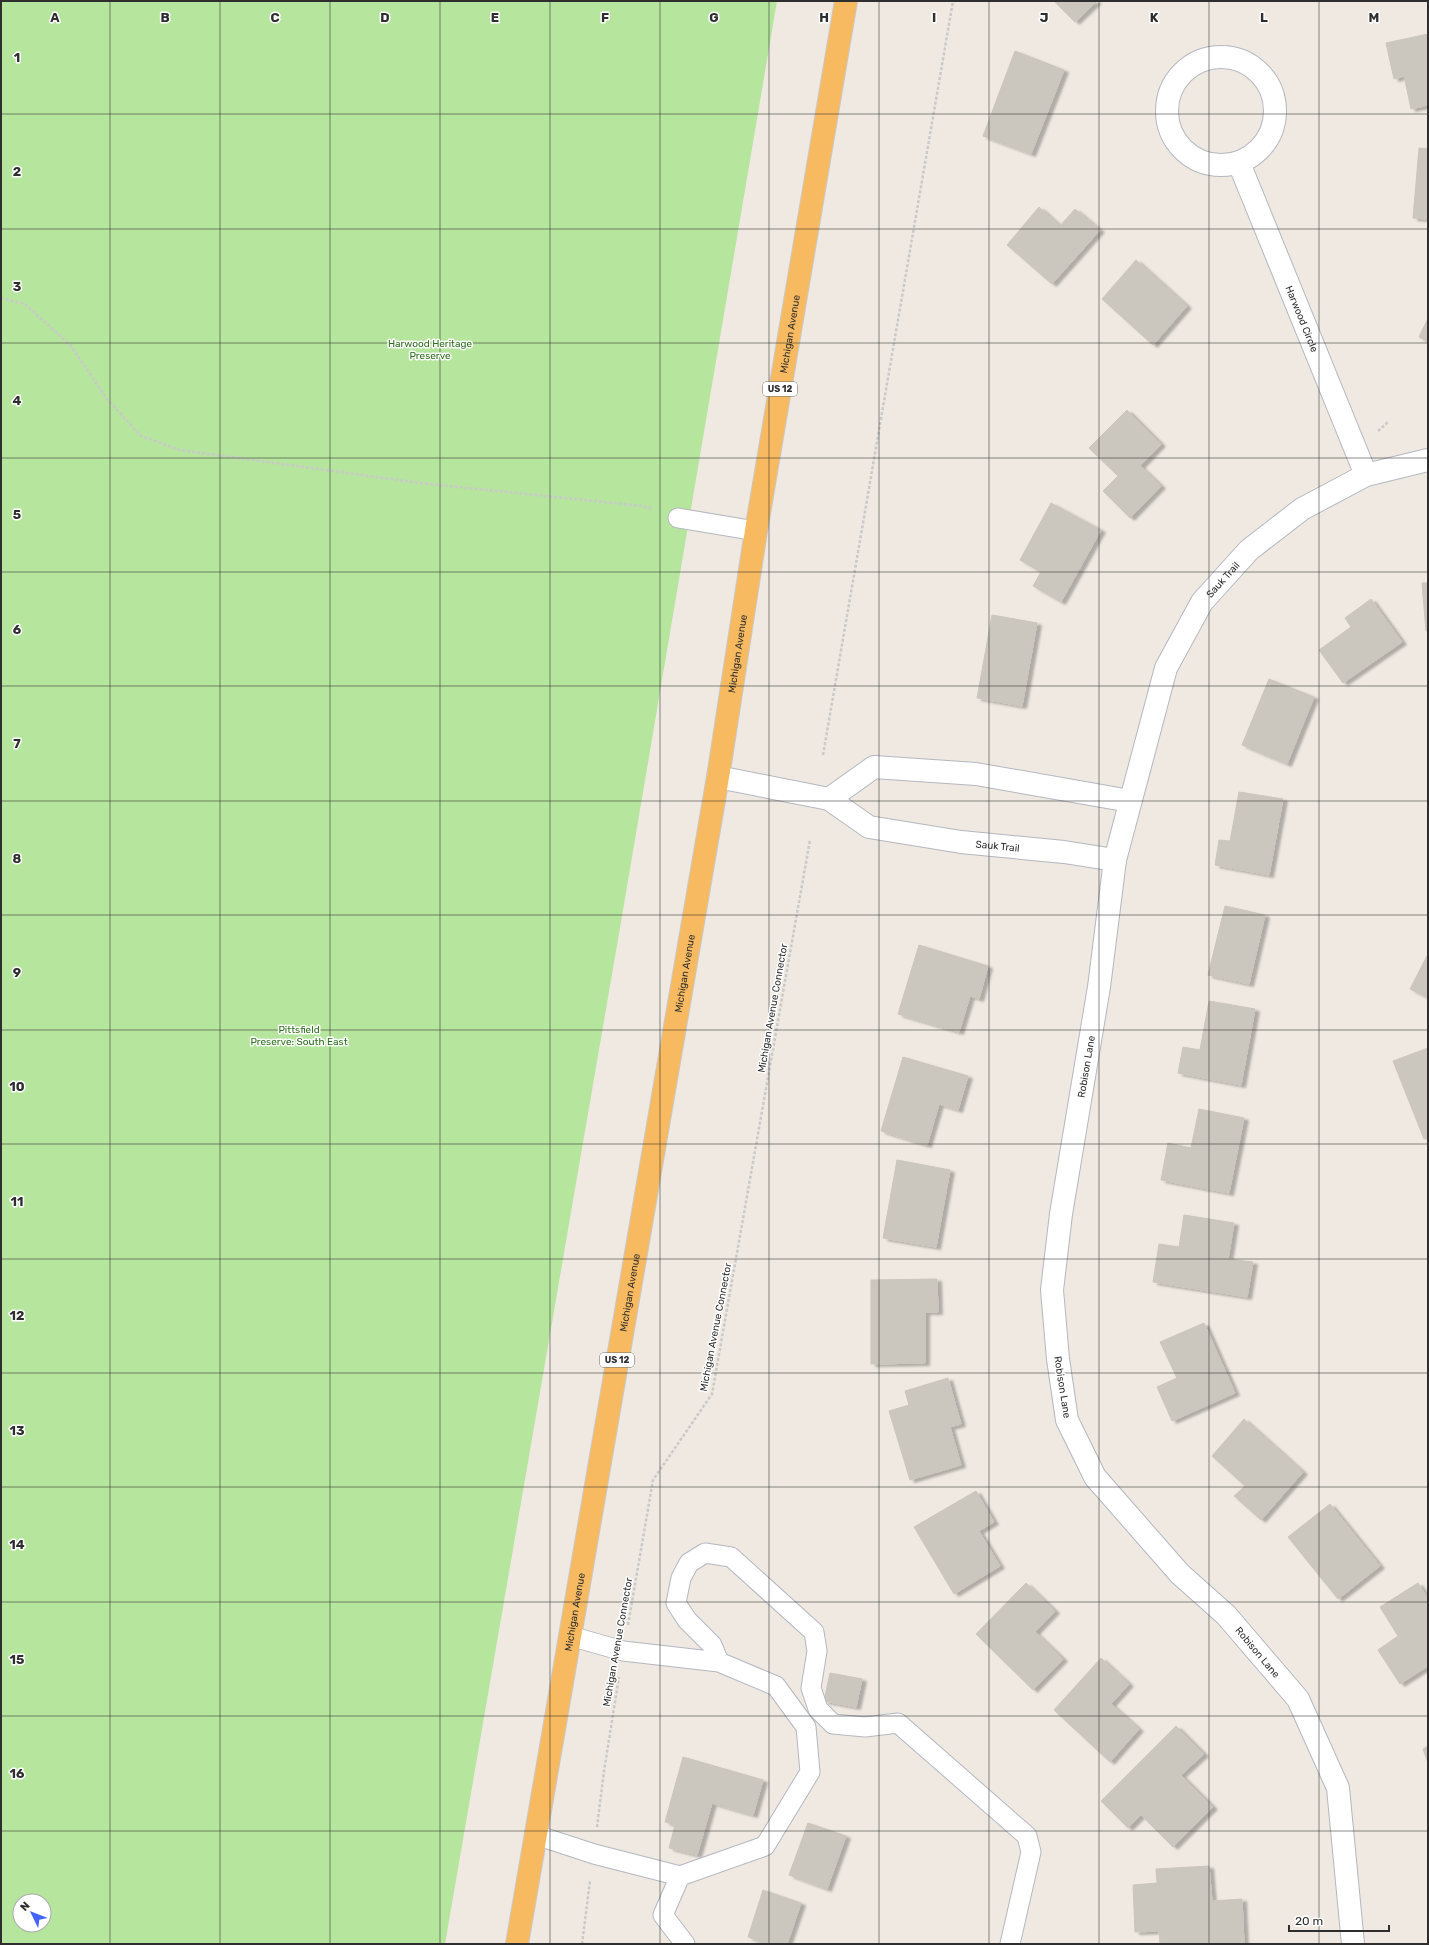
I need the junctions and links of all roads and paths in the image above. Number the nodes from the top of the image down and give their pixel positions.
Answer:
1 (846, 1) edge
2 (953, 1) edge
3 (1239, 163) junction
4 (1, 298) edge
5 (1428, 460) edge
6 (1366, 475) junction
7 (678, 518) joint
8 (756, 531) junction
9 (822, 755) dead end
10 (718, 777) junction
11 (829, 799) junction
12 (1130, 801) junction
13 (810, 840) dead end
14 (1115, 860) junction
15 (570, 1636) junction
16 (623, 1651) junction
17 (719, 1662) junction
18 (536, 1835) junction
19 (594, 1854) junction
20 (680, 1876) junction
21 (517, 1944) edge
22 (582, 1944) edge
23 (685, 1944) edge
24 (1010, 1944) edge
25 (1353, 1944) edge

1 - 8 highway, Michigan Avenue / US 12
2 - 9 path
3 - 3 street
3 - 6 street, Harwood Circle
4 - 7 path
5 - 6 street, Sauk Trail
6 - 12 street, Sauk Trail
7 - 8 lane
8 - 10 highway, Michigan Avenue / US 12
10 - 11 street, Sauk Trail
10 - 15 highway, Michigan Avenue / US 12
11 - 12 street
11 - 14 street, Sauk Trail
12 - 14 street, Sauk Trail
13 - 16 path, Michigan Avenue Connector
14 - 25 street, Robison Lane
15 - 16 lane
15 - 18 highway, Michigan Avenue / US 12
16 - 17 lane
16 - 19 path, Michigan Avenue Connector
17 - 20 lane
17 - 24 lane
18 - 19 lane
18 - 21 highway, Michigan Avenue / US 12
19 - 20 lane
19 - 22 path, Michigan Avenue Connector
20 - 23 lane

